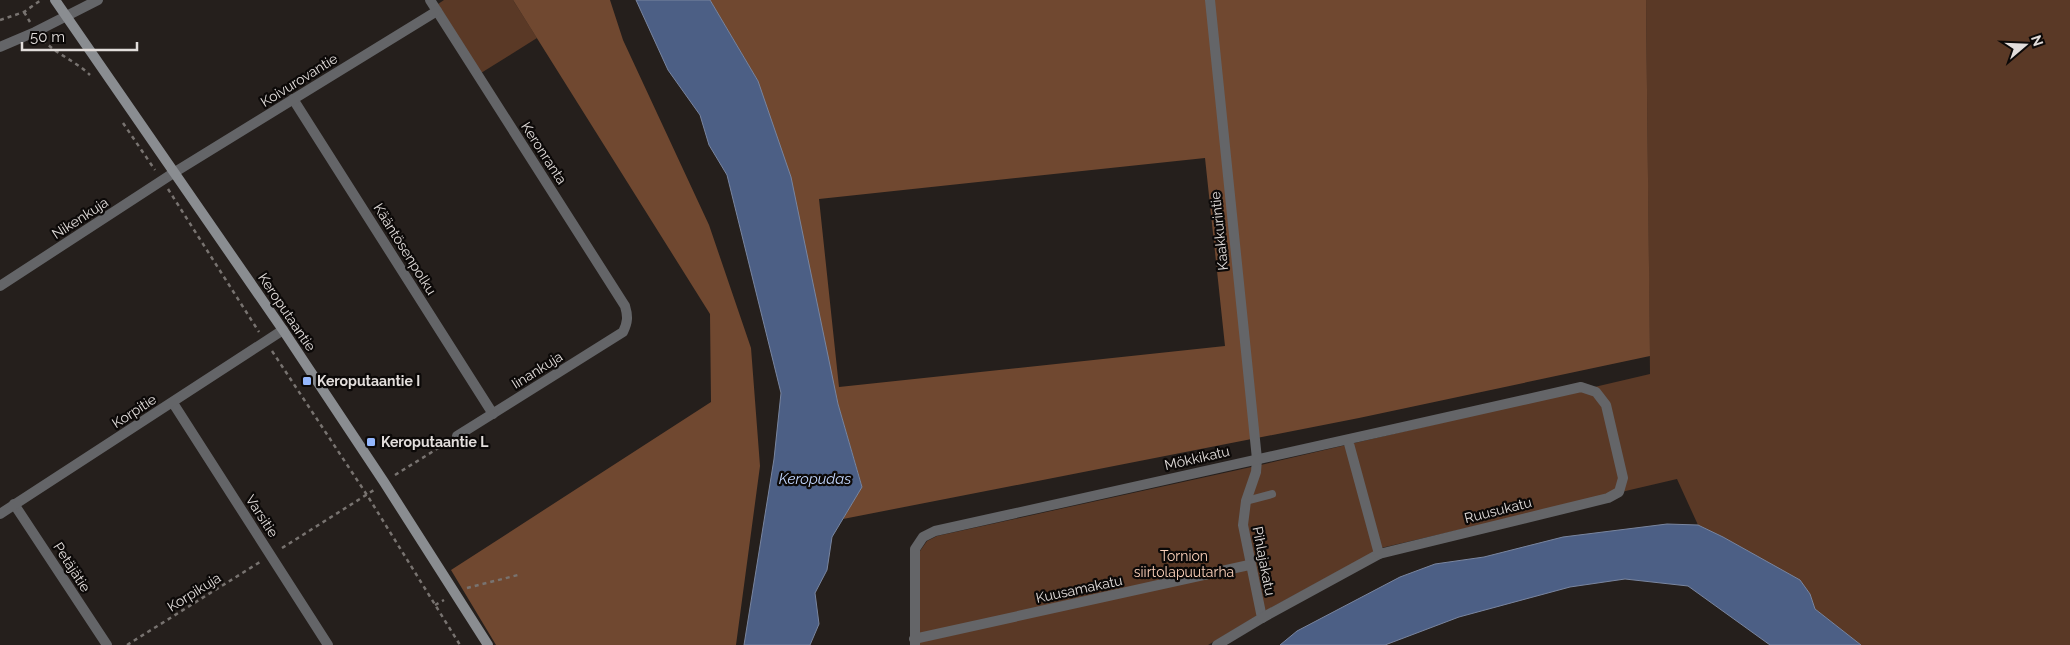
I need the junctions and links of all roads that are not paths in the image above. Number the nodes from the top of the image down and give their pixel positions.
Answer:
1 (55, 0) edge
2 (98, 0) edge
3 (430, 0) edge
4 (1210, 0) edge
5 (437, 11) junction
6 (65, 16) junction
7 (0, 47) edge
8 (293, 99) junction
9 (175, 172) junction
10 (0, 286) edge
11 (628, 322) joint
12 (283, 330) junction
13 (1581, 387) joint
14 (173, 403) junction
15 (493, 414) junction
16 (457, 436) road end
17 (1348, 440) junction
18 (1257, 459) junction
19 (1272, 494) dead end
20 (1246, 501) junction
21 (14, 504) junction
22 (0, 514) edge
23 (1379, 554) junction
24 (1250, 565) junction
25 (1262, 618) junction
26 (914, 642) edge
27 (107, 645) edge
28 (328, 645) edge
29 (488, 645) edge
30 (1217, 645) edge

1 - 6 street, Keroputaantie
2 - 6 street
3 - 5 street, Keronranta
4 - 18 street, Kaakkurintie
5 - 8 street, Koivurovantie
5 - 11 street, Keronranta
6 - 7 street
6 - 9 street, Keroputaantie
8 - 9 street, Koivurovantie
8 - 15 street, Kääntösenpolku
9 - 10 street, Nikenkuja
9 - 12 street, Keroputaantie
11 - 15 street, Iinankuja
12 - 14 street, Korpitie
12 - 29 street, Keroputaantie
13 - 17 street, Mökkikatu
13 - 23 street, Ruusukatu
14 - 21 street, Korpitie
14 - 28 street, Varsitie
15 - 16 street, Iinankuja
17 - 18 street, Mökkikatu
17 - 23 street
18 - 20 street, Pihlajakatu
18 - 26 street, Mökkikatu
19 - 20 lane
20 - 24 street, Pihlajakatu
21 - 22 street, Korpitie
21 - 27 street, Petäjätie
23 - 25 street
24 - 25 street, Pihlajakatu
24 - 26 street, Kuusamakatu
25 - 30 street

